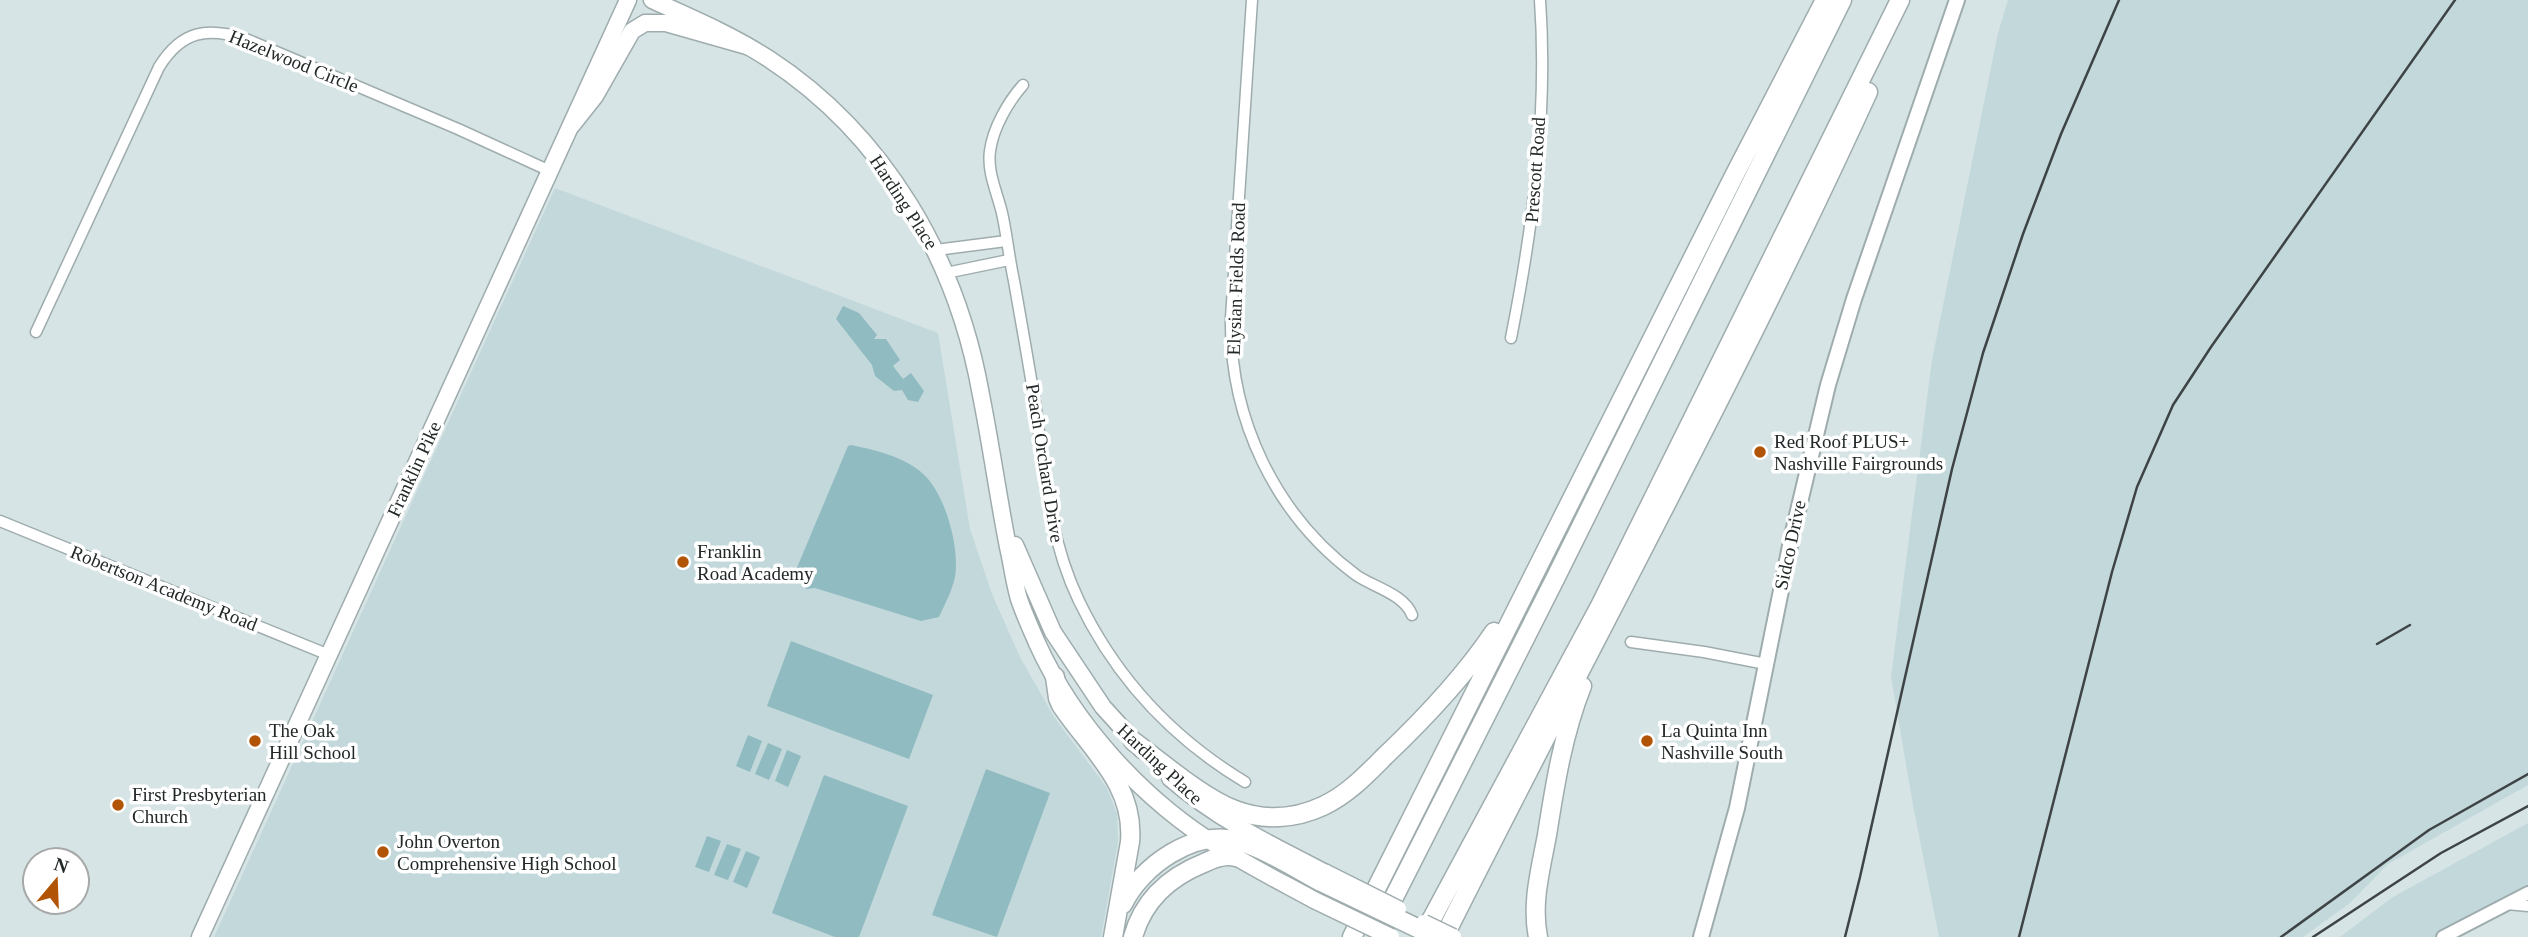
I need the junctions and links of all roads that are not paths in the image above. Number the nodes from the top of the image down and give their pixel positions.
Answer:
1 (628, 0) edge
2 (652, 0) edge
3 (1252, 0) edge
4 (1540, 0) edge
5 (1825, 0) edge
6 (1842, 0) edge
7 (1900, 0) edge
8 (1910, 0) edge
9 (1957, 0) edge
10 (747, 46) junction
11 (1024, 85) dead end
12 (572, 125) junction
13 (550, 171) junction
14 (1006, 242) junction
15 (936, 250) junction
16 (1009, 260) junction
17 (946, 273) junction
18 (36, 332) dead end
19 (1511, 338) dead end
20 (1001, 514) junction
21 (0, 520) edge
22 (1541, 562) junction
23 (1609, 614) junction
24 (1412, 615) dead end
25 (1631, 642) dead end
26 (329, 655) junction
27 (1766, 664) junction
28 (1055, 677) junction
29 (1133, 741) junction
30 (1245, 782) dead end
31 (1209, 841) junction
32 (1236, 857) junction
33 (1323, 878) junction
34 (2528, 893) edge
35 (2507, 904) junction
36 (2528, 906) edge
37 (1114, 932) edge
38 (200, 937) edge
39 (1133, 937) edge
40 (1352, 937) edge
41 (1374, 937) edge
42 (1391, 937) edge
43 (1422, 937) edge
44 (1436, 937) edge
45 (1444, 937) edge
46 (1453, 937) edge
47 (1538, 937) edge
48 (1701, 937) edge
49 (2443, 937) edge

1 - 12 main road, Franklin Pike
2 - 10 main road, Harding Place
3 - 24 street, Elysian Fields Road
4 - 19 street, Prescott Road
5 - 22 highway
6 - 41 highway
7 - 43 highway
8 - 23 highway
9 - 27 main road, Sidco Drive
10 - 12 main road
10 - 15 main road, Harding Place
11 - 14 street, Peach Orchard Drive
12 - 13 main road, Franklin Pike
13 - 18 street, Hazelwood Circle
13 - 26 main road, Franklin Pike
14 - 15 street
14 - 16 street, Peach Orchard Drive
15 - 17 main road, Harding Place
16 - 17 street
16 - 30 street, Peach Orchard Drive
17 - 20 main road, Harding Place
20 - 28 main road, Harding Place
20 - 29 main road, Harding Place
21 - 26 street, Robertson Academy Road
22 - 29 highway
22 - 40 highway
23 - 45 highway
23 - 47 highway
25 - 27 street
26 - 38 main road, Franklin Pike
27 - 48 main road, Sidco Drive
28 - 31 main road, Harding Place
28 - 37 highway
29 - 33 main road, Harding Place
31 - 32 main road, Harding Place
31 - 33 highway
31 - 37 highway
32 - 39 highway
32 - 42 main road, Harding Place, bridge
33 - 44 highway, bridge
33 - 46 main road, Harding Place, bridge
34 - 35 street
35 - 36 street
35 - 49 street

